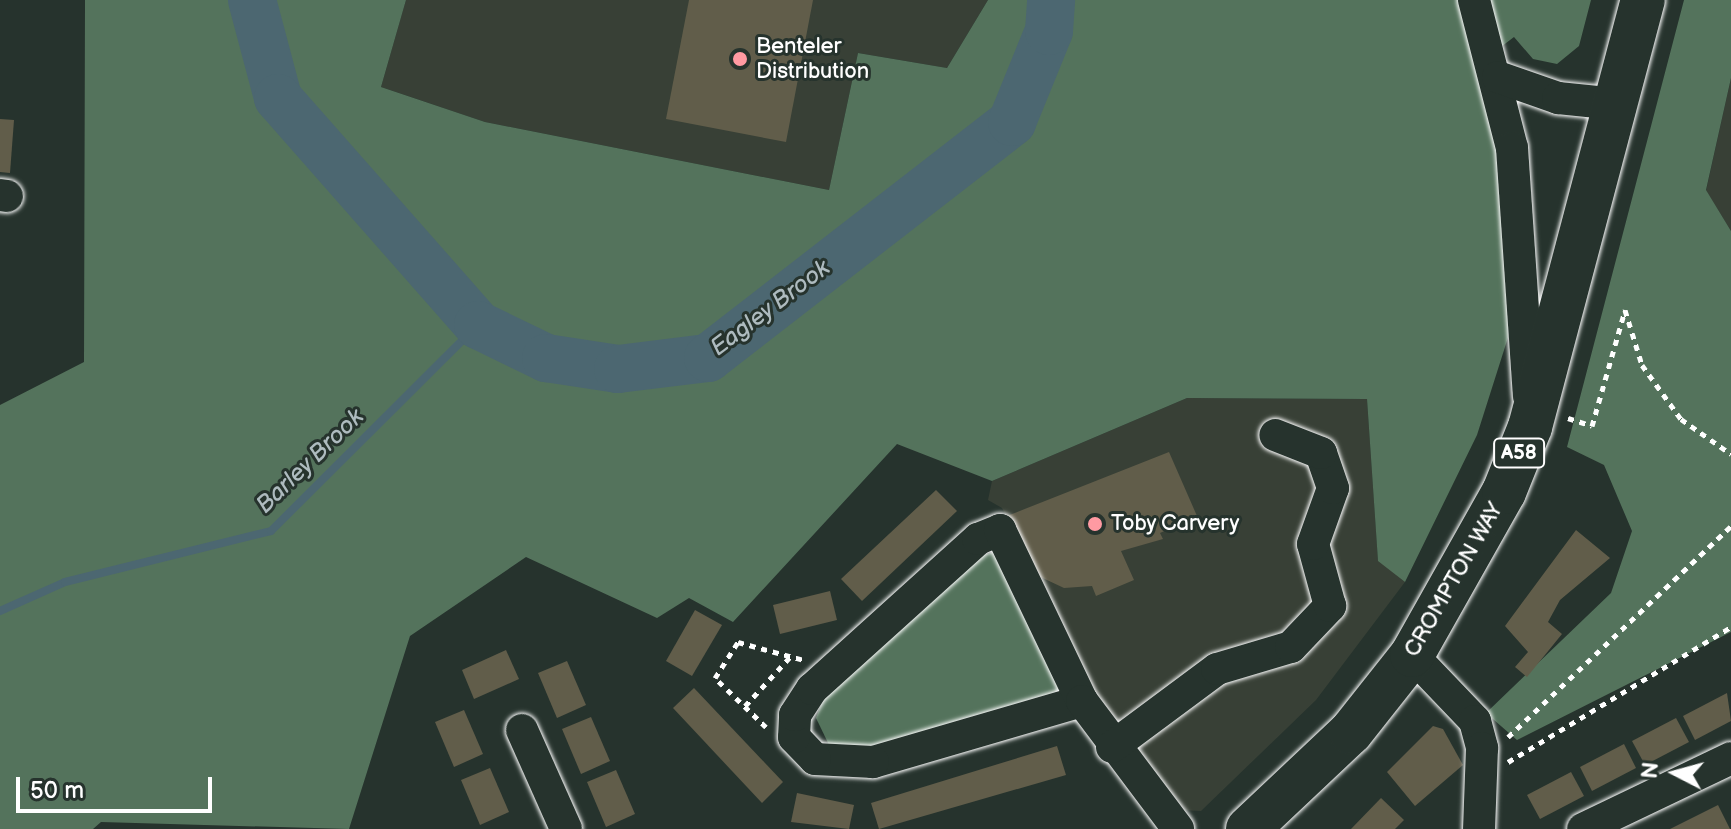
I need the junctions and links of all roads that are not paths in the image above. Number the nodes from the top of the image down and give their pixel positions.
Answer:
1 (1474, 0) edge
2 (1643, 0) edge
3 (1498, 77) junction
4 (1617, 104) junction
5 (1532, 417) junction
6 (1275, 435) dead end
7 (1412, 655) junction
8 (1082, 701) junction
9 (522, 730) dead end
10 (1112, 747) junction
11 (1731, 758) edge
12 (566, 829) edge
13 (1178, 829) edge
14 (1248, 829) edge
15 (1479, 829) edge
16 (1583, 829) edge

1 - 3 street
2 - 4 highway, CROMPTON WAY / A58
3 - 4 street
3 - 5 street
4 - 5 highway, CROMPTON WAY / A58
5 - 7 highway, CROMPTON WAY / A58
6 - 10 street
7 - 14 highway, CROMPTON WAY / A58
7 - 15 street
8 - 8 street
8 - 10 street
9 - 12 street
10 - 13 street
11 - 16 street

